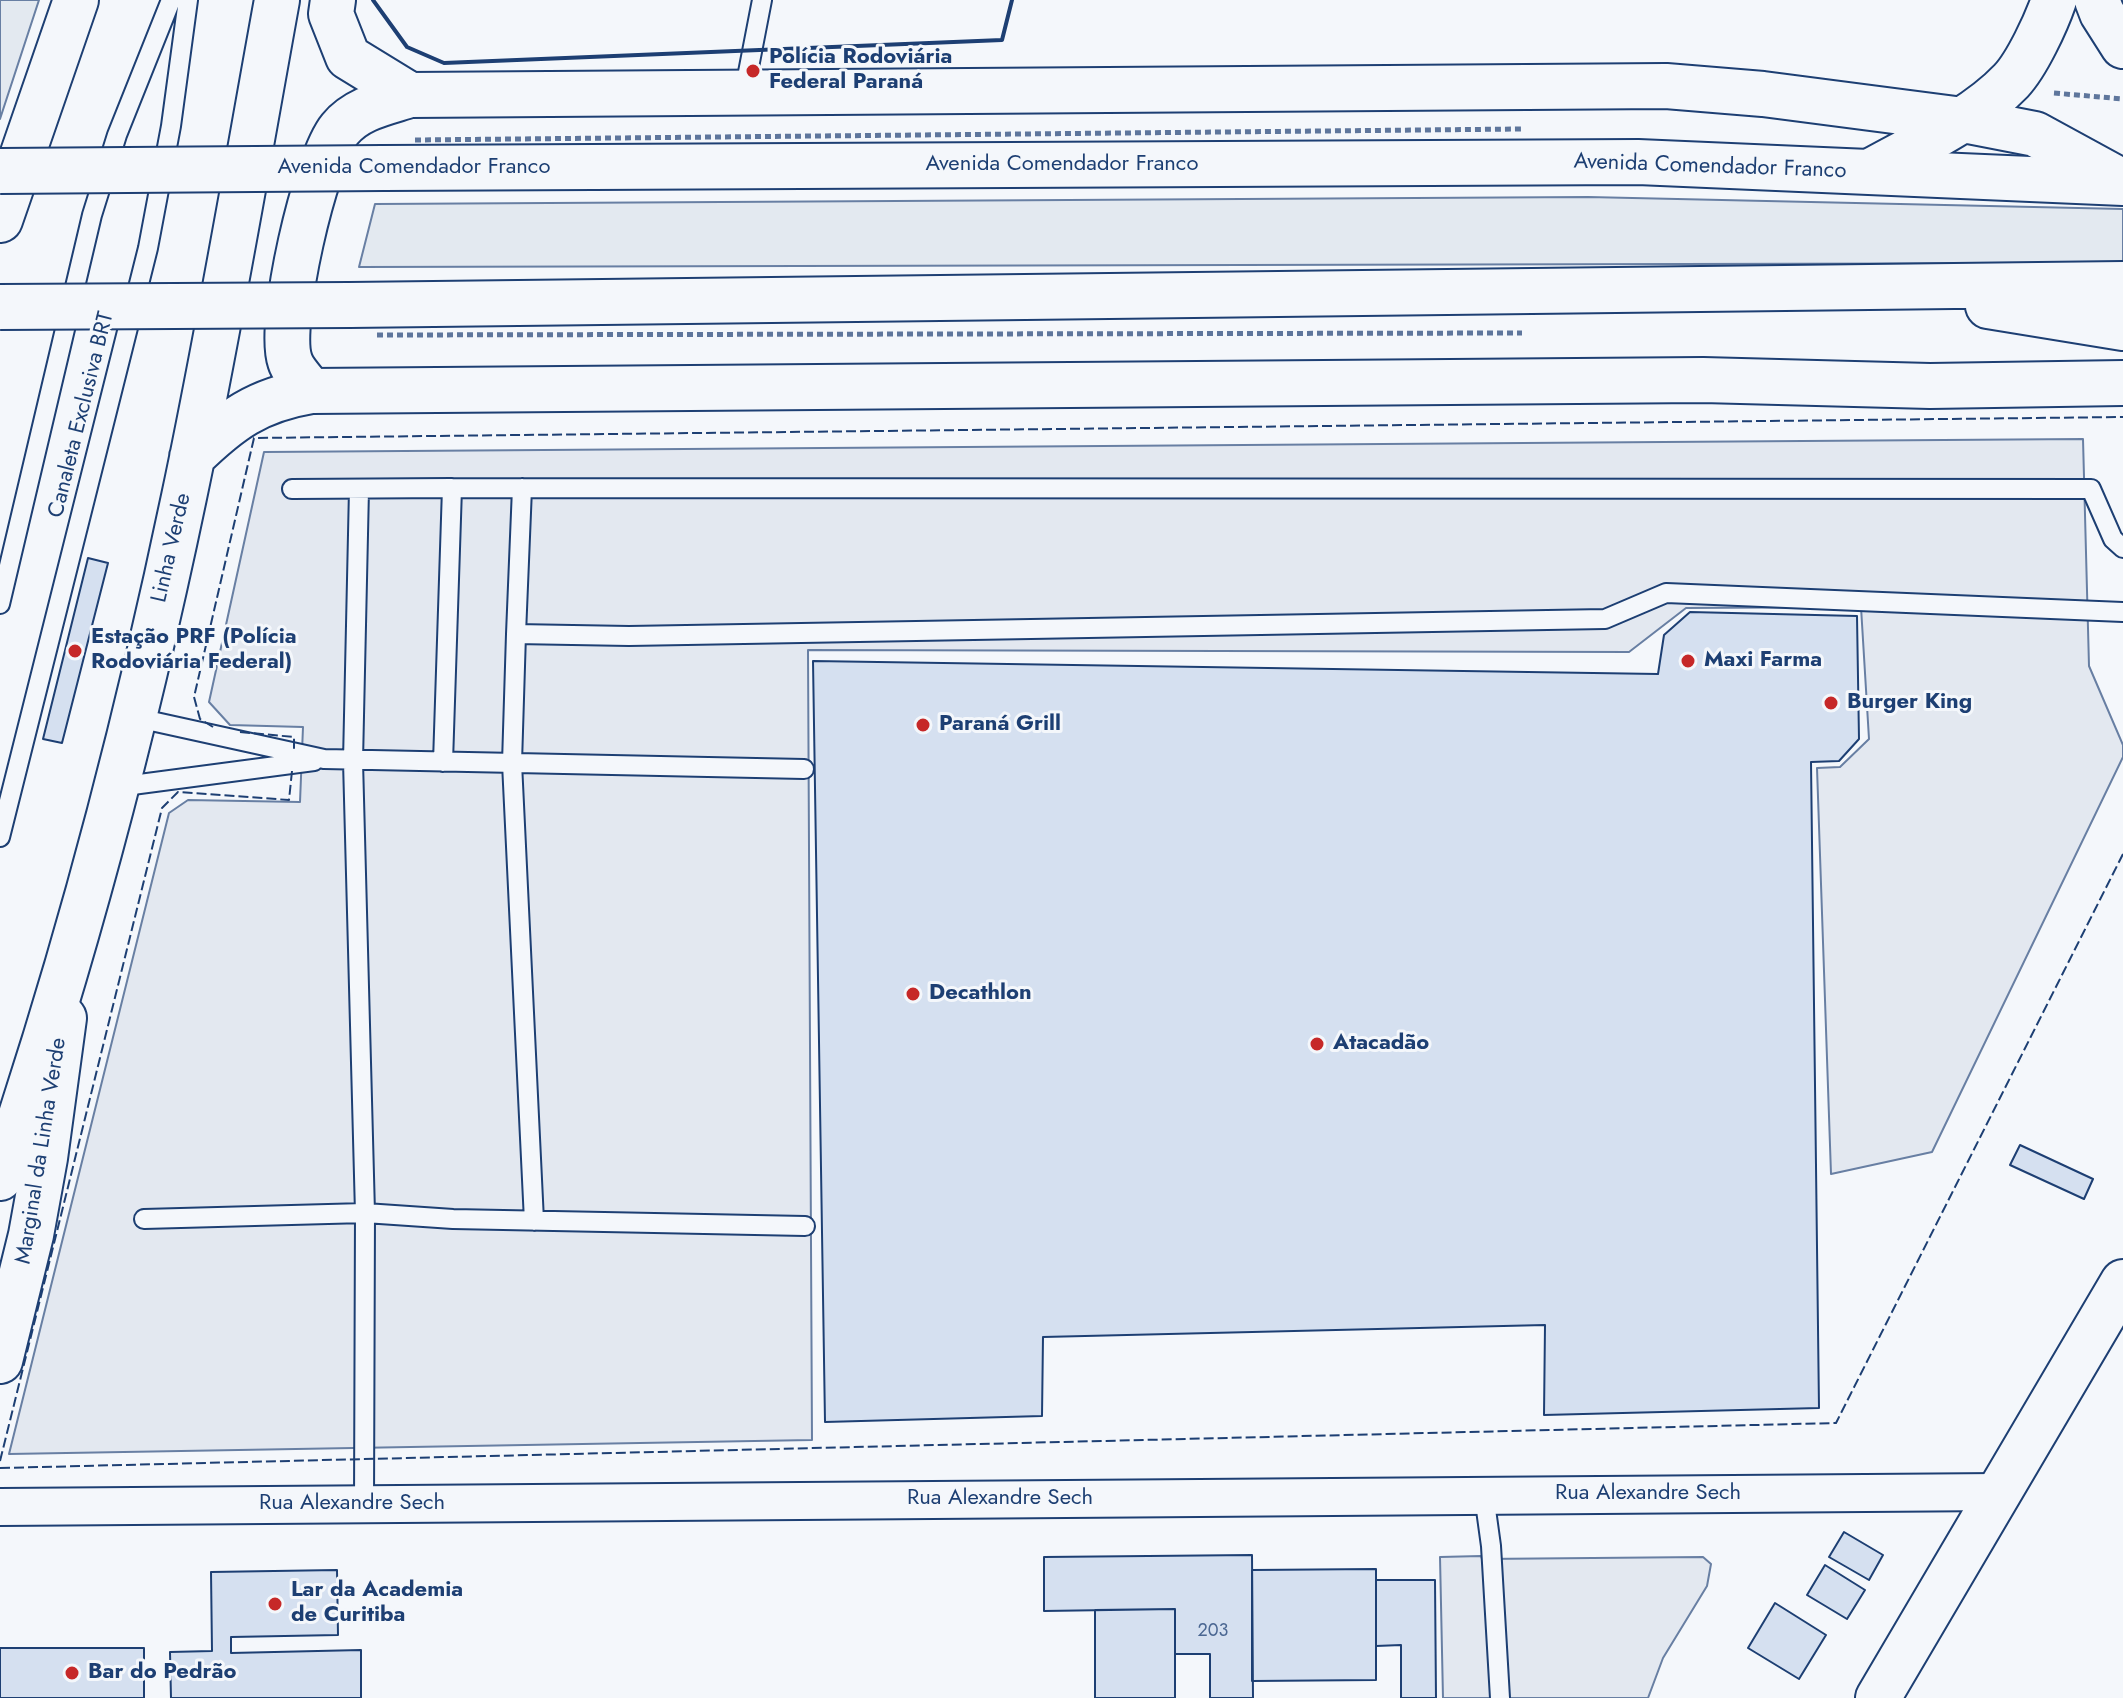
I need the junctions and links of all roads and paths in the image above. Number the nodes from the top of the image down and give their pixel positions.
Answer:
1 (76, 0) edge
2 (171, 0) edge
3 (188, 0) edge
4 (277, 0) edge
5 (333, 0) edge
6 (762, 0) edge
7 (2054, 0) edge
8 (2097, 0) edge
9 (2123, 46) edge
10 (2040, 91) dead end
11 (744, 93) junction
12 (410, 95) junction
13 (2123, 99) edge
14 (1963, 120) junction
15 (1522, 129) dead end
16 (397, 154) junction
17 (0, 171) edge
18 (1871, 171) junction
19 (2123, 182) edge
20 (0, 220) edge
21 (2123, 284) edge
22 (1867, 287) junction
23 (0, 307) edge
24 (357, 320) junction
25 (2123, 328) edge
26 (1522, 333) dead end
27 (2123, 383) edge
28 (311, 391) junction
29 (192, 457) junction
30 (452, 488) junction
31 (522, 488) junction
32 (292, 489) dead end
33 (359, 489) junction
34 (2123, 548) edge
35 (0, 604) edge
36 (2123, 612) edge
37 (516, 634) junction
38 (133, 717) junction
39 (324, 759) junction
40 (353, 761) junction
41 (443, 762) junction
42 (512, 763) junction
43 (804, 769) dead end
44 (115, 787) junction
45 (0, 837) edge
46 (74, 939) junction
47 (0, 1178) edge
48 (365, 1213) junction
49 (144, 1219) dead end
50 (534, 1221) junction
51 (805, 1226) dead end
52 (2123, 1282) edge
53 (0, 1361) edge
54 (1999, 1492) junction
55 (1484, 1495) junction
56 (364, 1504) junction
57 (0, 1507) edge
58 (1500, 1698) edge
59 (1878, 1698) edge

1 - 20 main road
2 - 35 lane, Canaleta Exclusiva BRT
3 - 45 lane, Canaleta Exclusiva BRT
4 - 29 main road, Linha Verde
5 - 12 main road
6 - 11 lane
7 - 14 main road
8 - 9 main road
10 - 13 path
11 - 12 main road, Avenida Comendador Franco
11 - 14 main road, Avenida Comendador Franco
12 - 28 main road
14 - 18 main road
14 - 19 main road, Avenida Comendador Franco
15 - 16 path, bridge
16 - 17 main road, Avenida Comendador Franco, bridge
16 - 18 main road, Avenida Comendador Franco
18 - 19 main road, Avenida Comendador Franco
21 - 22 main road
22 - 24 main road
22 - 25 main road
23 - 24 main road, bridge
24 - 26 path, bridge
27 - 28 main road
28 - 29 main road
29 - 38 main road, Linha Verde
30 - 31 lane
30 - 33 lane
30 - 41 lane
31 - 34 lane
31 - 37 lane
32 - 33 lane
33 - 40 lane
36 - 37 lane
37 - 42 lane
38 - 39 lane
38 - 44 main road, Linha Verde
39 - 40 lane
39 - 44 lane
40 - 41 lane
40 - 48 lane
41 - 42 lane
42 - 43 lane
42 - 50 lane
44 - 46 main road, Linha Verde
46 - 47 main road, Linha Verde
46 - 53 main road, Marginal da Linha Verde
48 - 49 lane
48 - 50 lane
48 - 56 lane
50 - 51 lane
52 - 54 main road
54 - 55 street, Rua Alexandre Sech
54 - 59 main road
55 - 56 street, Rua Alexandre Sech
55 - 58 lane
56 - 57 street, Rua Alexandre Sech

